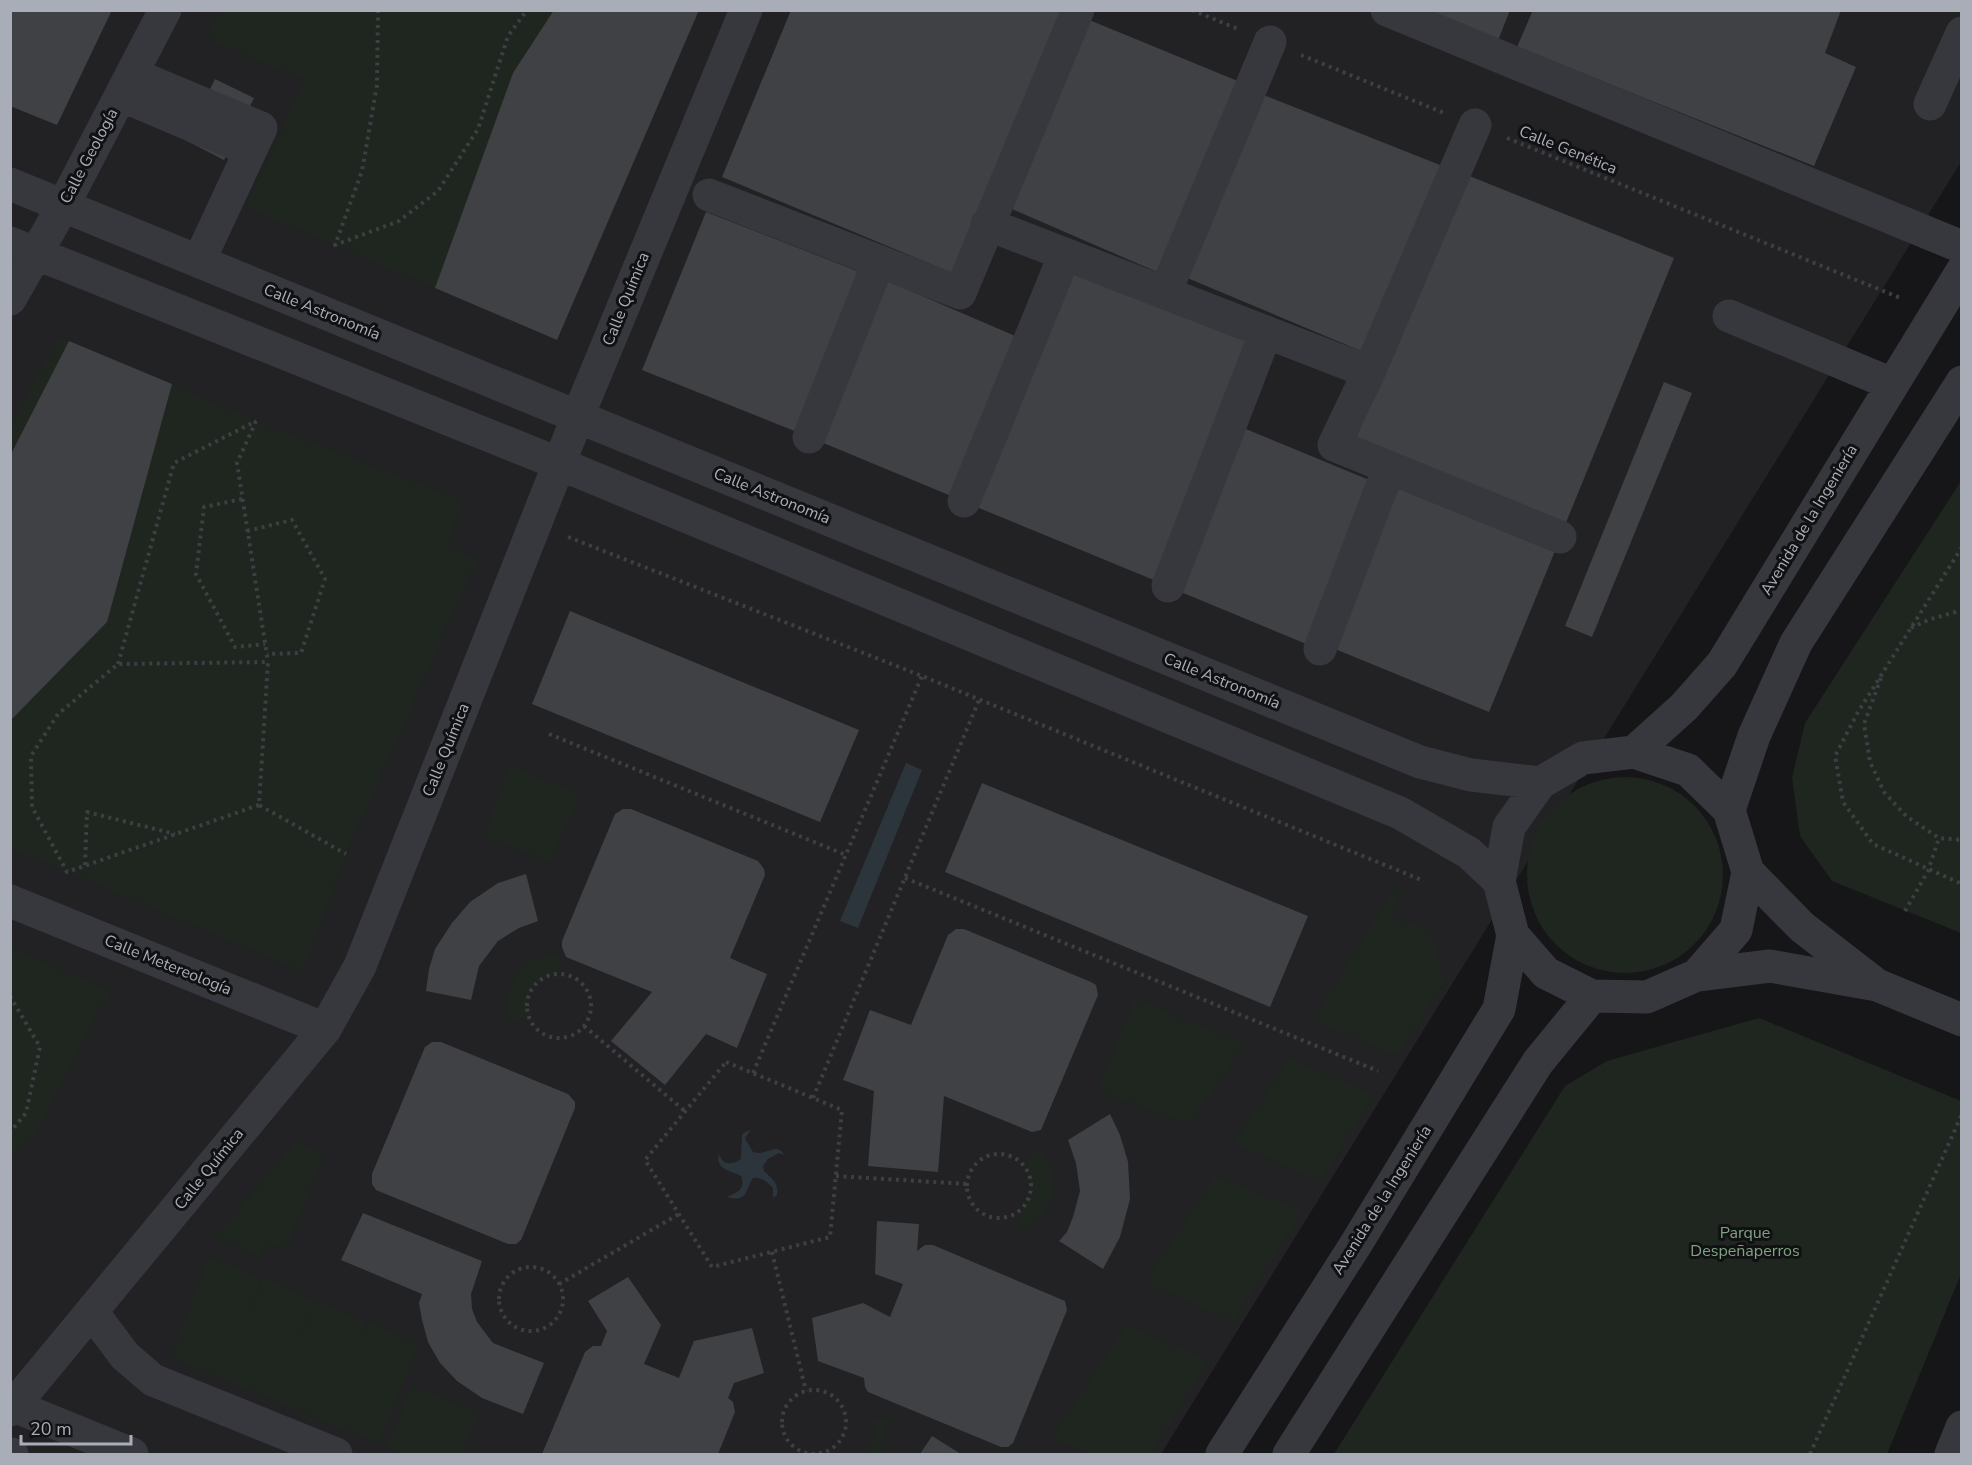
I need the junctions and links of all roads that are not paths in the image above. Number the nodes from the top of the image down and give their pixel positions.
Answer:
1 (165, 10) edge
2 (746, 10) edge
3 (1078, 10) edge
4 (1387, 10) edge
5 (1962, 33) edge
6 (1270, 42) road end
7 (126, 85) junction
8 (1930, 104) dead end
9 (1475, 125) road end
10 (10, 184) edge
11 (709, 195) dead end
12 (63, 206) junction
13 (987, 224) junction
14 (1962, 247) edge
15 (23, 248) edge
16 (1065, 254) junction
17 (199, 261) junction
18 (879, 261) junction
19 (1962, 271) edge
20 (1165, 293) junction
21 (10, 299) edge
22 (1730, 316) dead end
23 (1266, 332) junction
24 (1369, 372) junction
25 (1962, 382) edge
26 (1892, 384) junction
27 (578, 416) junction
28 (809, 437) dead end
29 (560, 464) junction
30 (1389, 468) junction
31 (964, 501) dead end
32 (1560, 537) dead end
33 (1168, 586) dead end
34 (1320, 649) dead end
35 (1634, 752) junction
36 (1540, 783) junction
37 (1729, 810) junction
38 (1748, 872) junction
39 (1499, 881) junction
40 (10, 901) edge
41 (1513, 935) junction
42 (1697, 975) junction
43 (1877, 985) junction
44 (1592, 996) junction
45 (1962, 1020) edge
46 (325, 1029) junction
47 (92, 1312) junction
48 (12, 1408) edge
49 (1962, 1427) edge
50 (132, 1455) edge
51 (336, 1455) edge
52 (1222, 1455) edge
53 (1289, 1455) edge
54 (1950, 1455) edge

1 - 7 street, Calle Geología
2 - 27 street, Calle Química
3 - 13 street
4 - 14 street
5 - 8 street
6 - 20 street
7 - 12 street, Calle Geología
7 - 17 street
9 - 24 street
10 - 12 street, Calle Astronomía
11 - 18 street
12 - 15 street, Calle Geología
12 - 17 street, Calle Astronomía
13 - 16 street
13 - 18 street
15 - 21 street, Calle Geología
15 - 29 street
16 - 20 street
16 - 31 street
17 - 27 street, Calle Astronomía
18 - 28 street
19 - 26 street, Avenida de la Ingeniería
20 - 23 street
22 - 26 street
23 - 24 street
23 - 33 street
24 - 30 street
25 - 37 street
26 - 35 street, Avenida de la Ingeniería
27 - 29 street, Calle Química
27 - 36 street, Calle Astronomía
29 - 39 street
29 - 46 street, Calle Química
30 - 32 street
30 - 34 street
35 - 36 street
35 - 37 street
36 - 39 street
37 - 38 street
38 - 42 street
38 - 43 street
39 - 41 street
40 - 46 street, Calle Metereología
41 - 44 street
41 - 52 street, Avenida de la Ingeniería
42 - 43 street
42 - 44 street
43 - 45 street
44 - 53 street
46 - 47 street, Calle Química
47 - 48 street, Calle Química
47 - 51 street
48 - 50 street
49 - 54 street

